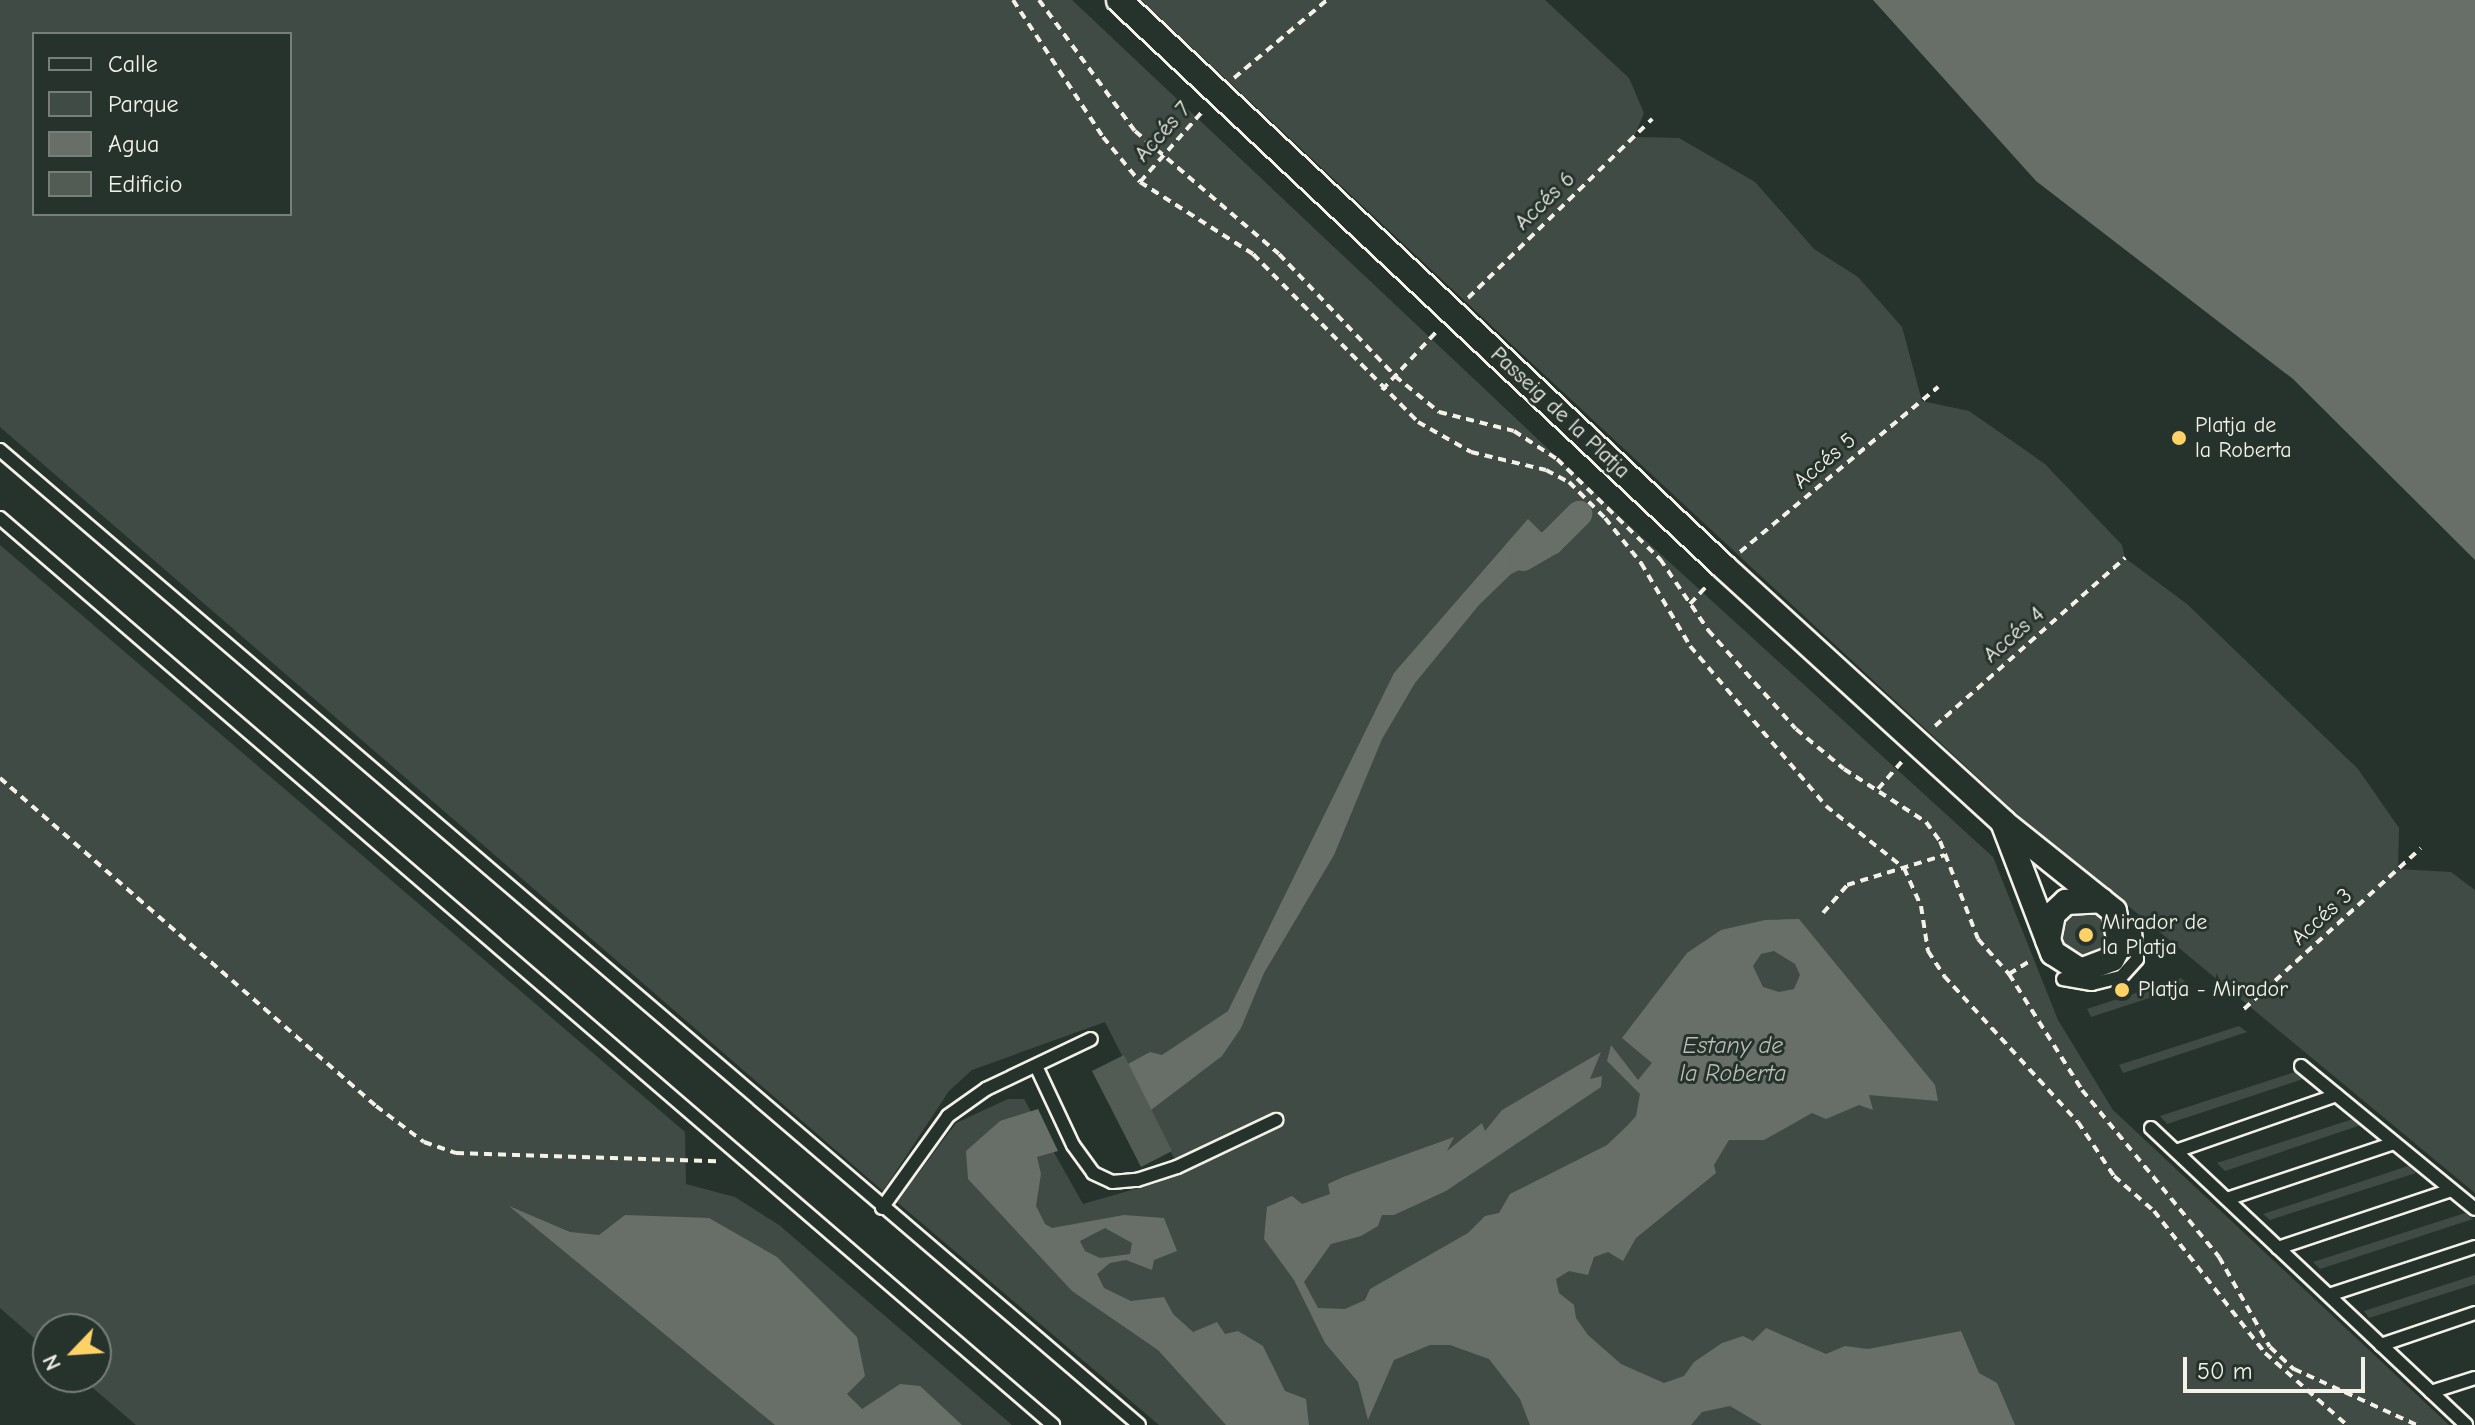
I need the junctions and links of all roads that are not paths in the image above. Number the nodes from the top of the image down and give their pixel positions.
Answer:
1 (1119, 0) edge
2 (0, 450) edge
3 (0, 518) edge
4 (2003, 822) junction
5 (2101, 900) junction
6 (2135, 928) dead end
7 (2044, 948) junction
8 (2063, 979) dead end
9 (1091, 1039) dead end
10 (1036, 1066) junction
11 (2301, 1066) dead end
12 (2337, 1095) junction
13 (1276, 1120) dead end
14 (2151, 1128) dead end
15 (2394, 1143) junction
16 (2176, 1151) junction
17 (2451, 1190) junction
18 (2227, 1199) junction
19 (882, 1208) junction
20 (2475, 1209) edge
21 (2475, 1247) edge
22 (2278, 1248) junction
23 (2329, 1295) junction
24 (2475, 1313) edge
25 (2381, 1345) junction
26 (2475, 1378) edge
27 (2431, 1392) junction
28 (1053, 1425) edge
29 (1139, 1425) edge
30 (2466, 1425) edge

1 - 4 street, Passeig de la Platja
2 - 19 lane
3 - 28 lane
4 - 5 street, Passeig de la Platja
4 - 7 street, Passeig de la Platja
5 - 7 street
5 - 7 street, Passeig de la Platja
6 - 8 lane
9 - 10 lane
10 - 13 lane
10 - 19 lane
11 - 12 lane
12 - 15 lane
12 - 16 lane
14 - 16 lane
15 - 17 lane
15 - 18 lane
16 - 18 lane
17 - 20 lane
17 - 22 lane
18 - 22 lane
19 - 29 lane
21 - 23 lane
22 - 23 lane
23 - 25 lane
24 - 25 lane
25 - 27 lane
26 - 27 lane
27 - 30 lane

